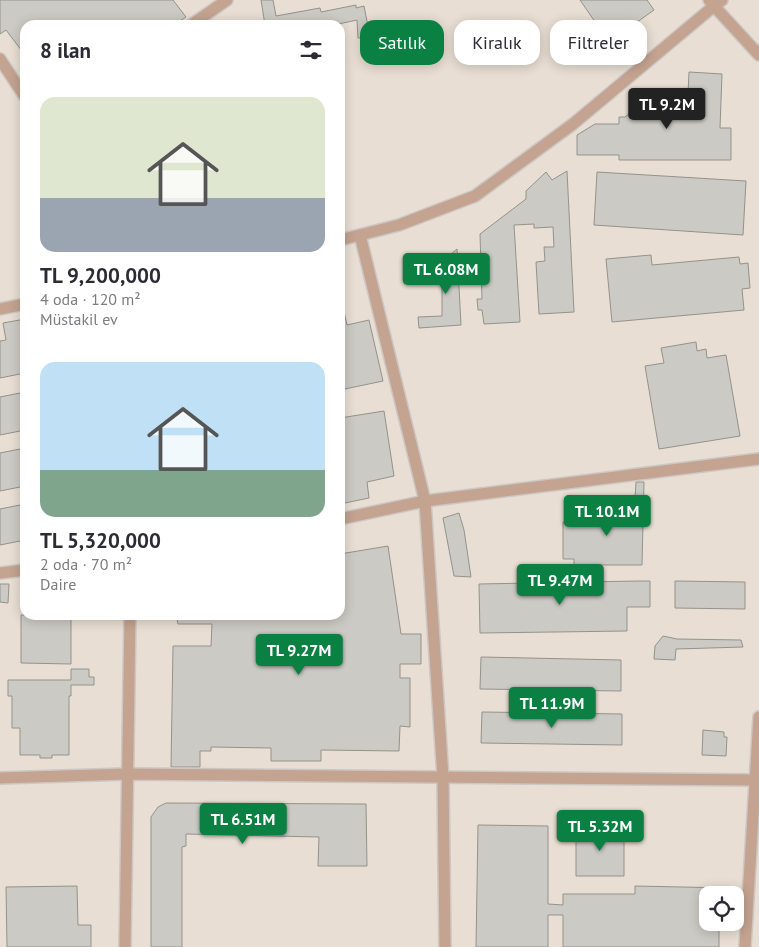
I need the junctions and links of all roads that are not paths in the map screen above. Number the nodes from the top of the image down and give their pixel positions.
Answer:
1 (227, 0) edge
2 (715, 2) edge
3 (198, 20) edge
4 (759, 55) edge
5 (0, 59) edge
6 (20, 89) edge
7 (360, 235) junction
8 (345, 239) edge
9 (20, 305) edge
10 (0, 308) edge
11 (759, 459) edge
12 (425, 501) junction
13 (345, 518) edge
14 (20, 571) edge
15 (0, 573) edge
16 (130, 620) edge
17 (759, 718) edge
18 (127, 774) junction
19 (0, 778) edge
20 (443, 778) junction
21 (756, 786) edge
22 (125, 947) edge
23 (445, 947) edge
24 (745, 947) edge

1 - 3 street
2 - 4 street
2 - 7 street
5 - 6 street
7 - 8 street
7 - 12 street
9 - 10 street
11 - 12 street
12 - 13 street
12 - 20 street
14 - 15 street
16 - 18 street
17 - 21 street
18 - 19 street
18 - 20 street
18 - 22 street
20 - 21 street
20 - 23 street
21 - 24 street

